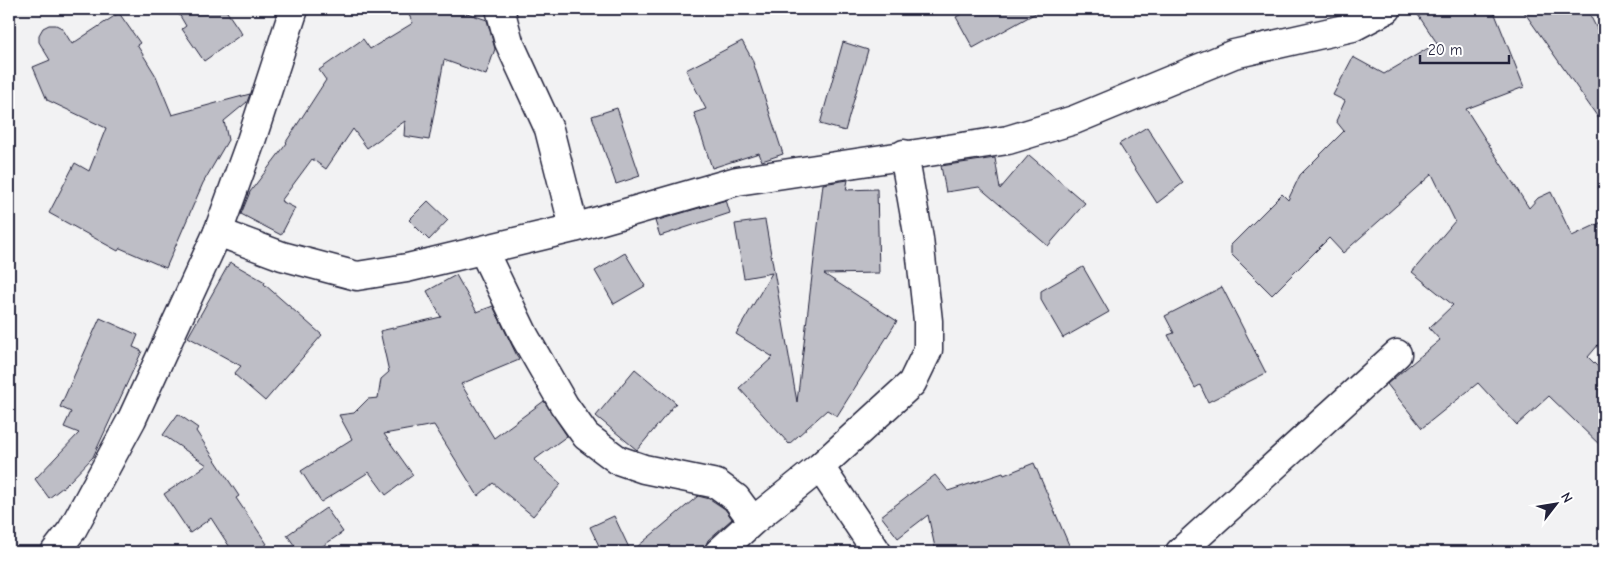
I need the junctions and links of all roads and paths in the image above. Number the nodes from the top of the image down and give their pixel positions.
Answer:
1 (294, 9) edge
2 (500, 9) edge
3 (1387, 9) edge
4 (904, 154) junction
5 (574, 228) junction
6 (218, 232) junction
7 (483, 250) junction
8 (1397, 354) dead end
9 (820, 467) junction
10 (752, 521) junction
11 (55, 552) edge
12 (719, 552) edge
13 (877, 552) edge
14 (1180, 552) edge

1 - 6 street
2 - 5 street
3 - 4 street
4 - 5 street
4 - 9 street
5 - 7 street
6 - 7 street
6 - 11 street
7 - 10 street
8 - 14 street
9 - 10 street
9 - 13 street
10 - 12 street

